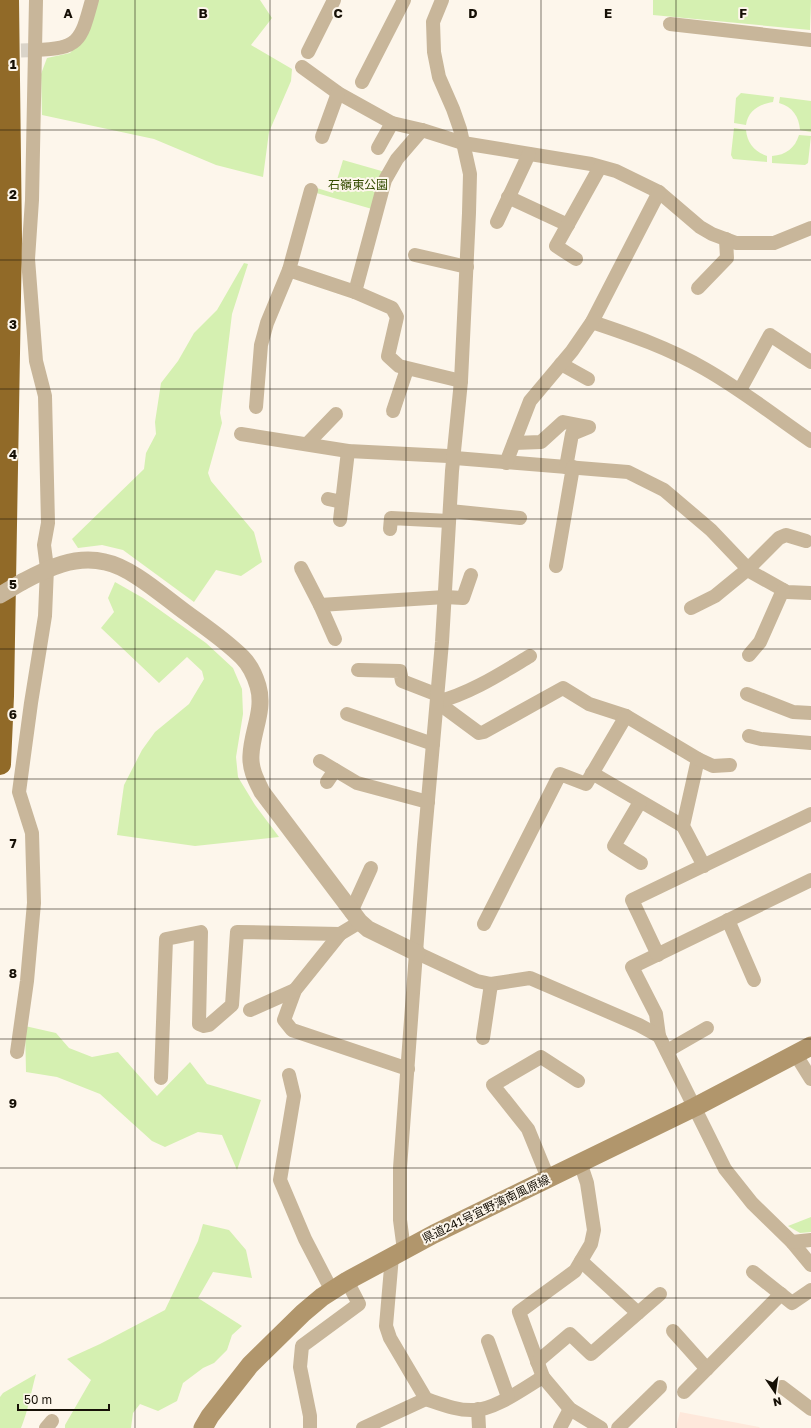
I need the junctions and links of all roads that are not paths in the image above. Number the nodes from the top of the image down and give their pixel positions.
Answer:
1 (8, 0) edge
2 (36, 0) edge
3 (92, 0) edge
4 (334, 0) edge
5 (404, 0) edge
6 (439, 1) edge
7 (670, 24) dead end
8 (811, 40) edge
9 (35, 50) junction
10 (308, 52) dead end
11 (302, 67) dead end
12 (362, 82) dead end
13 (338, 93) junction
14 (392, 123) junction
15 (422, 130) junction
16 (322, 137) dead end
17 (463, 143) junction
18 (378, 148) dead end
19 (529, 154) junction
20 (600, 167) junction
21 (311, 190) dead end
22 (659, 192) junction
23 (508, 198) junction
24 (497, 222) dead end
25 (568, 225) junction
26 (811, 228) edge
27 (726, 239) junction
28 (415, 255) dead end
29 (576, 259) dead end
30 (467, 267) junction
31 (289, 270) junction
32 (698, 288) dead end
33 (355, 292) junction
34 (592, 322) junction
35 (811, 362) edge
36 (561, 364) junction
37 (407, 369) junction
38 (588, 379) dead end
39 (461, 381) junction
40 (740, 390) junction
41 (256, 407) dead end
42 (393, 411) dead end
43 (336, 414) dead end
44 (241, 434) dead end
45 (811, 441) edge
46 (514, 443) junction
47 (307, 444) junction
48 (348, 451) junction
49 (455, 458) junction
50 (506, 463) junction
51 (569, 467) junction
52 (450, 516) junction
53 (520, 518) dead end
54 (391, 519) dead end
55 (340, 520) dead end
56 (806, 541) dead end
57 (556, 566) dead end
58 (47, 568) junction
59 (301, 568) dead end
60 (748, 568) junction
61 (471, 575) dead end
62 (783, 590) junction
63 (811, 593) edge
64 (0, 595) edge
65 (445, 597) junction
66 (320, 605) junction
67 (691, 608) dead end
68 (335, 639) dead end
69 (749, 655) dead end
70 (530, 656) dead end
71 (358, 670) dead end
72 (747, 694) dead end
73 (437, 699) junction
74 (347, 714) dead end
75 (811, 714) edge
76 (626, 716) junction
77 (749, 736) dead end
78 (811, 742) edge
79 (433, 744) junction
80 (698, 759) junction
81 (320, 760) dead end
82 (0, 764) edge
83 (730, 765) dead end
84 (335, 770) junction
85 (592, 773) junction
86 (327, 782) dead end
87 (428, 802) junction
88 (640, 802) junction
89 (811, 814) edge
90 (683, 826) junction
91 (642, 863) dead end
92 (704, 866) junction
93 (371, 868) dead end
94 (811, 880) edge
95 (356, 917) junction
96 (728, 920) junction
97 (484, 924) dead end
98 (340, 934) junction
99 (417, 953) junction
100 (658, 955) junction
101 (754, 980) dead end
102 (491, 984) junction
103 (295, 990) junction
104 (250, 1010) dead end
105 (707, 1028) dead end
106 (659, 1036) junction
107 (483, 1038) dead end
108 (804, 1050) edge
109 (667, 1051) junction
110 (17, 1052) dead end
111 (408, 1068) junction
112 (288, 1075) dead end
113 (161, 1078) dead end
114 (811, 1079) edge
115 (578, 1081) dead end
116 (695, 1107) junction
117 (580, 1162) junction
118 (548, 1178) junction
119 (811, 1240) edge
120 (792, 1242) junction
121 (398, 1253) junction
122 (581, 1261) junction
123 (811, 1265) edge
124 (753, 1272) dead end
125 (339, 1286) junction
126 (811, 1290) edge
127 (660, 1294) dead end
128 (780, 1294) junction
129 (638, 1313) junction
130 (673, 1331) dead end
131 (488, 1341) dead end
132 (537, 1362) junction
133 (707, 1369) junction
134 (543, 1376) junction
135 (782, 1387) dead end
136 (660, 1388) dead end
137 (684, 1392) dead end
138 (508, 1397) junction
139 (426, 1399) junction
140 (478, 1409) junction
141 (570, 1409) junction
142 (811, 1410) edge
143 (203, 1428) edge
144 (310, 1428) edge
145 (363, 1428) edge
146 (479, 1428) edge
147 (560, 1428) edge
148 (601, 1428) edge
149 (618, 1428) edge

1 - 82 highway
2 - 9 street
3 - 9 street
4 - 10 street
5 - 12 street
6 - 17 street
7 - 8 street
9 - 58 street
11 - 13 street
13 - 14 street
13 - 16 street
14 - 15 street
14 - 18 street
15 - 17 street
15 - 33 street
17 - 19 street
17 - 30 street
19 - 20 street
19 - 23 street
20 - 22 street
20 - 25 street
21 - 31 street
22 - 27 street
22 - 34 street
23 - 24 street
23 - 25 street
25 - 29 street
26 - 27 street
27 - 32 street
28 - 30 street
30 - 39 street
31 - 33 street
31 - 41 street
33 - 37 street
34 - 36 street
34 - 40 street
35 - 40 street
36 - 38 street
36 - 46 street
37 - 39 street
37 - 42 street
39 - 49 street
40 - 45 street
43 - 47 street
44 - 47 street
46 - 50 street
46 - 51 street
47 - 48 street
48 - 49 street
48 - 55 street
49 - 50 street
49 - 52 street
50 - 51 street
51 - 57 street
51 - 60 street
52 - 53 street
52 - 54 street
52 - 65 street
56 - 60 street
58 - 64 street, bridge
58 - 95 street
58 - 110 street
59 - 66 street
60 - 62 street
60 - 67 street
61 - 65 street
62 - 63 street
62 - 69 street
65 - 66 street
65 - 73 street
66 - 68 street
70 - 73 street
71 - 73 street
72 - 75 street
73 - 76 street
73 - 79 street
74 - 79 street
76 - 80 street
76 - 85 street
77 - 78 street
79 - 87 street
80 - 83 street
80 - 90 street
81 - 84 street
84 - 86 street
84 - 87 street
85 - 88 street
85 - 97 street
87 - 99 street
88 - 90 street
88 - 91 street
89 - 92 street
90 - 92 street
92 - 100 street
93 - 95 street
94 - 96 street
95 - 98 street
95 - 99 street
96 - 100 street
96 - 101 street
98 - 103 street
98 - 113 street
99 - 102 street
99 - 111 street
100 - 106 street
102 - 106 street
102 - 107 street
103 - 104 street
103 - 111 street
105 - 109 street
106 - 109 street
108 - 114 street
108 - 116 main road, 県道241号宜野湾南風原線
109 - 116 street
111 - 121 street
112 - 125 street
115 - 118 street
116 - 117 main road, 県道241号宜野湾南風原線
116 - 120 street
117 - 118 main road, 県道241号宜野湾南風原線
117 - 122 street
118 - 121 main road, 県道241号宜野湾南風原線
119 - 120 street
120 - 123 street
121 - 125 main road, 県道241号宜野湾南風原線
121 - 139 street
122 - 129 street
122 - 132 street
124 - 128 street
125 - 143 main road, 県道241号宜野湾南風原線
125 - 144 street
126 - 128 street
127 - 129 street
128 - 133 street
129 - 132 street
130 - 133 street
131 - 138 street
132 - 134 street
133 - 137 street
134 - 138 street
134 - 141 street
135 - 142 street
136 - 149 street
138 - 140 street
139 - 140 street
139 - 145 street
140 - 146 street
141 - 147 street
141 - 148 street

